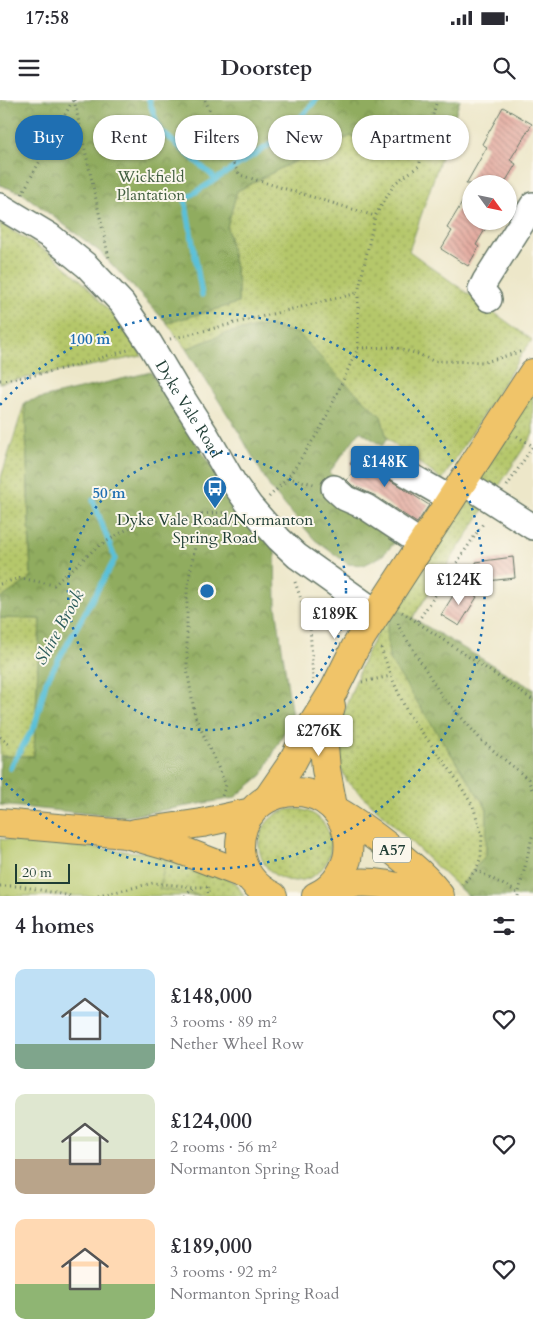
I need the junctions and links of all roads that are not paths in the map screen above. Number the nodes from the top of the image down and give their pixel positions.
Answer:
1 (533, 205) edge
2 (6, 209) edge
3 (489, 299) dead end
4 (528, 362) edge
5 (395, 467) dead end
6 (334, 488) road end
7 (457, 490) junction
8 (533, 527) edge
9 (422, 544) junction
10 (386, 607) junction
11 (323, 688) junction
12 (260, 805) junction
13 (335, 809) junction
14 (0, 823) edge
15 (126, 834) junction
16 (250, 886) edge
17 (450, 892) edge
18 (321, 894) edge
19 (273, 896) edge
20 (416, 896) edge

1 - 3 street
2 - 10 street, Dyke Vale Road
4 - 7 main road
5 - 7 street
6 - 9 street
7 - 8 street
7 - 9 main road
9 - 10 main road
10 - 11 main road
11 - 12 main road
11 - 13 main road
12 - 13 main road, A57
12 - 15 main road, A57
12 - 16 main road
13 - 17 main road, A57
13 - 18 main road, A57
14 - 15 main road, A57
15 - 16 main road, A57
16 - 19 main road, A57
18 - 20 main road, A57

